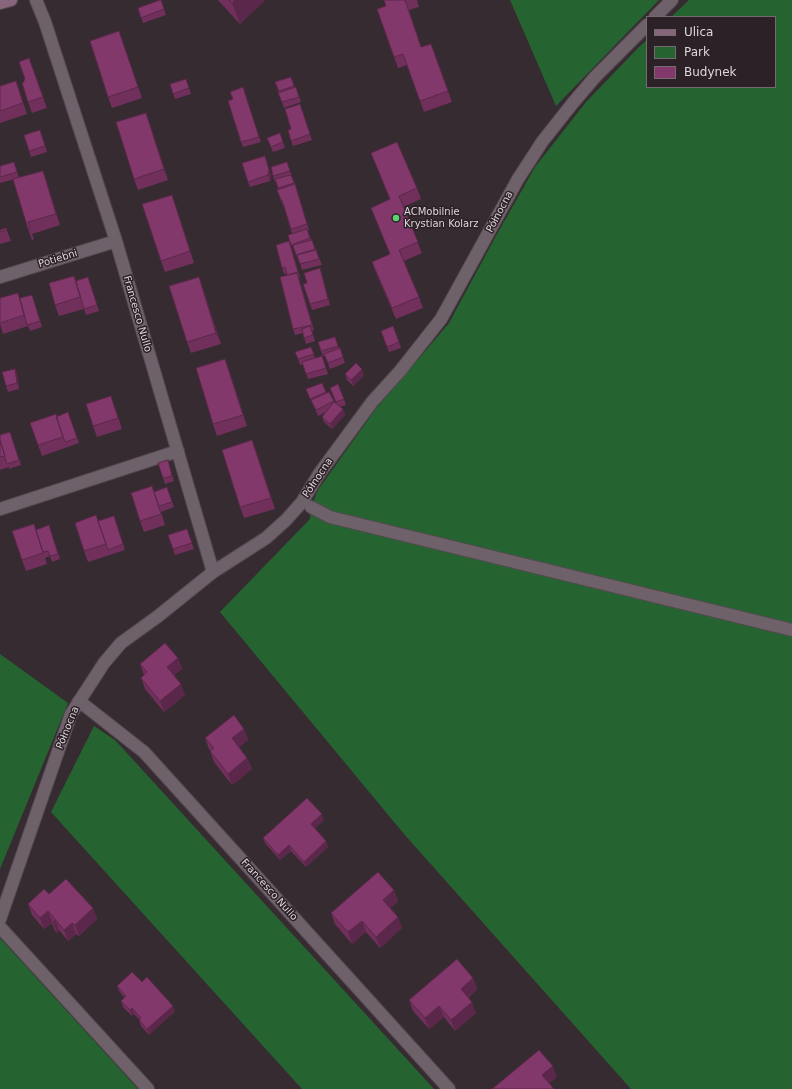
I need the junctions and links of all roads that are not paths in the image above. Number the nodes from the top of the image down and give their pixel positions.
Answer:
1 (11, 0) edge
2 (36, 0) edge
3 (672, 0) edge
4 (0, 3) edge
5 (656, 16) edge
6 (646, 26) edge
7 (116, 241) junction
8 (0, 277) edge
9 (178, 451) junction
10 (311, 507) dead end
11 (0, 509) edge
12 (213, 572) junction
13 (792, 630) edge
14 (79, 701) junction
15 (0, 919) edge
16 (0, 927) edge
17 (148, 1089) edge
18 (449, 1089) edge

1 - 4 street
2 - 7 street, Francesco Nullo
3 - 5 street
6 - 12 street, Północna
7 - 8 street, Potiebni
7 - 9 street, Francesco Nullo
9 - 11 street
9 - 12 street, Francesco Nullo
10 - 13 street
12 - 14 street, Północna
14 - 15 street, Północna
14 - 18 street, Francesco Nullo
16 - 17 street

